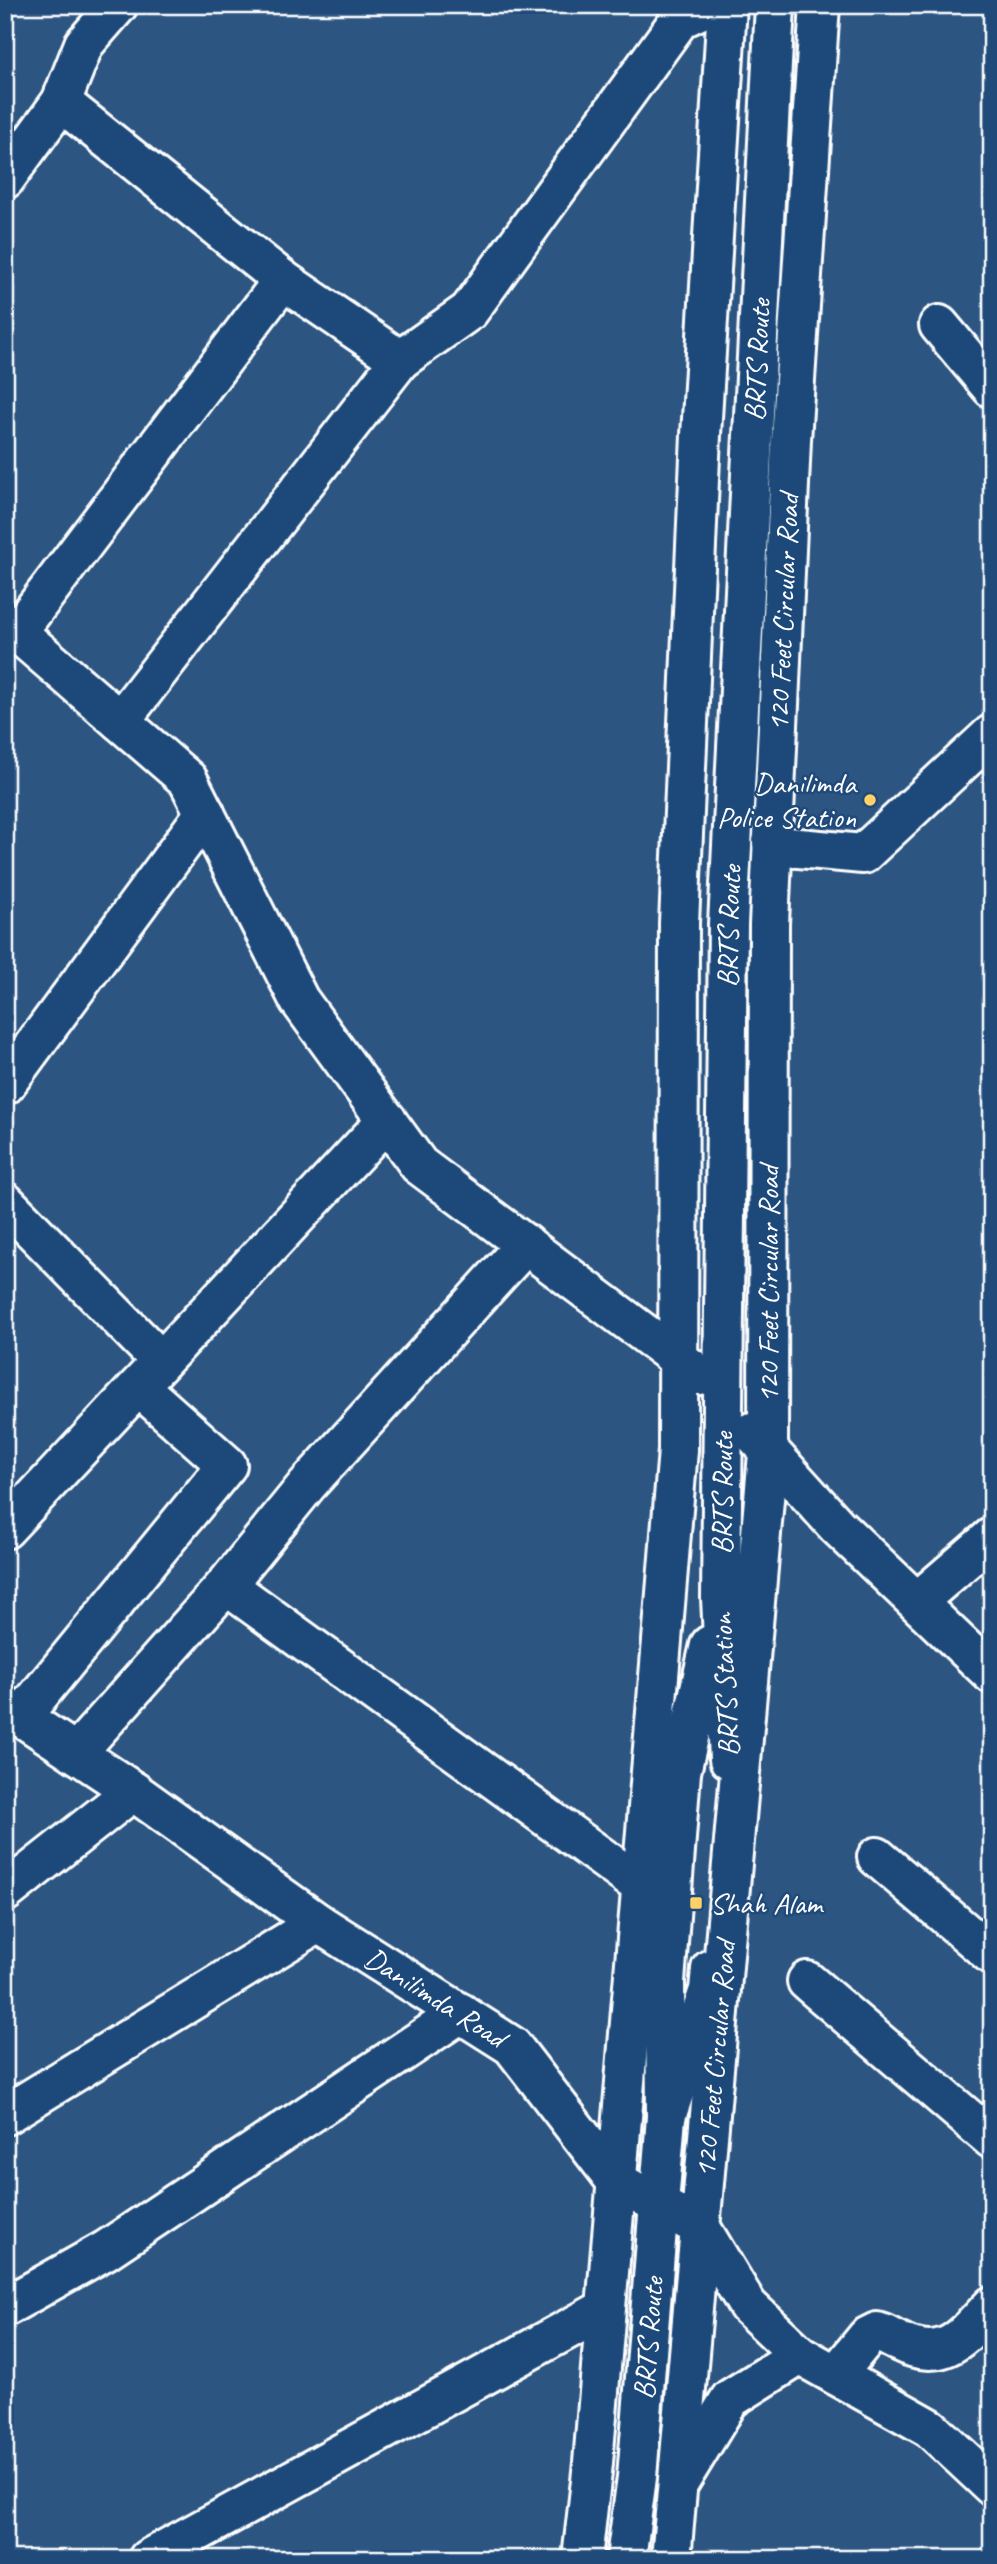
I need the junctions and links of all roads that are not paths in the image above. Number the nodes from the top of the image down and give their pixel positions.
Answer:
1 (118, 5) edge
2 (710, 5) edge
3 (727, 5) edge
4 (775, 5) edge
5 (820, 5) edge
6 (61, 102) junction
7 (11, 160) edge
8 (283, 280) junction
9 (939, 325) dead end
10 (400, 359) junction
11 (992, 388) edge
12 (11, 627) edge
13 (120, 721) junction
14 (992, 734) edge
15 (205, 813) junction
16 (772, 842) junction
17 (5, 1085) edge
18 (387, 1120) junction
19 (10, 1215) edge
20 (526, 1244) junction
21 (678, 1357) junction
22 (150, 1374) junction
23 (723, 1396) junction
24 (768, 1454) junction
25 (5, 1529) edge
26 (992, 1537) edge
27 (226, 1585) junction
28 (720, 1598) joint
29 (918, 1601) junction
30 (992, 1674) edge
31 (13, 1712) edge
32 (76, 1753) junction
33 (133, 1791) junction
34 (877, 1857) dead end
35 (640, 1885) junction
36 (5, 1892) edge
37 (318, 1923) junction
38 (992, 1955) edge
39 (807, 1981) dead end
40 (461, 2013) junction
41 (5, 2115) edge
42 (666, 2117) joint
43 (992, 2139) edge
44 (615, 2180) junction
45 (659, 2204) junction
46 (701, 2228) junction
47 (992, 2306) edge
48 (5, 2307) edge
49 (605, 2309) junction
50 (800, 2355) junction
51 (836, 2375) junction
52 (679, 2483) junction
53 (992, 2486) edge
54 (148, 2559) edge
55 (582, 2559) edge
56 (626, 2559) edge
57 (671, 2559) edge

1 - 6 street
2 - 10 street
3 - 21 street
4 - 23 street, BRTS Route
5 - 16 street, 120 Feet Circular Road
6 - 7 street
6 - 8 street
8 - 10 street
8 - 12 street
9 - 11 street
10 - 13 street
12 - 13 street
13 - 15 street
14 - 16 street
15 - 17 street
15 - 18 street
16 - 24 street, 120 Feet Circular Road
18 - 20 street
18 - 22 street
19 - 22 street
20 - 21 street
20 - 27 street
21 - 23 street
21 - 35 street
22 - 25 street
22 - 31 street
23 - 24 street
23 - 28 street, BRTS Route
24 - 29 street
24 - 46 street, 120 Feet Circular Road
26 - 29 street
27 - 32 street
27 - 35 street
28 - 42 street, BRTS Station
29 - 30 street
31 - 32 street, Danilimda Road
32 - 33 street, Danilimda Road
33 - 36 street
33 - 37 street, Danilimda Road
34 - 38 street
35 - 44 street
37 - 40 street, Danilimda Road
37 - 41 street
39 - 43 street
40 - 44 street, Danilimda Road
40 - 48 street
42 - 45 street, BRTS Route
44 - 45 street, Danilimda Road
44 - 49 street
45 - 46 street, Danilimda Road
45 - 56 street, BRTS Route
46 - 50 street, Danilimda Road
46 - 52 street, 120 Feet Circular Road
47 - 51 street
49 - 54 street
49 - 55 street
50 - 51 street, Danilimda Road
50 - 52 street
51 - 53 street, Danilimda Road
52 - 57 street, 120 Feet Circular Road

